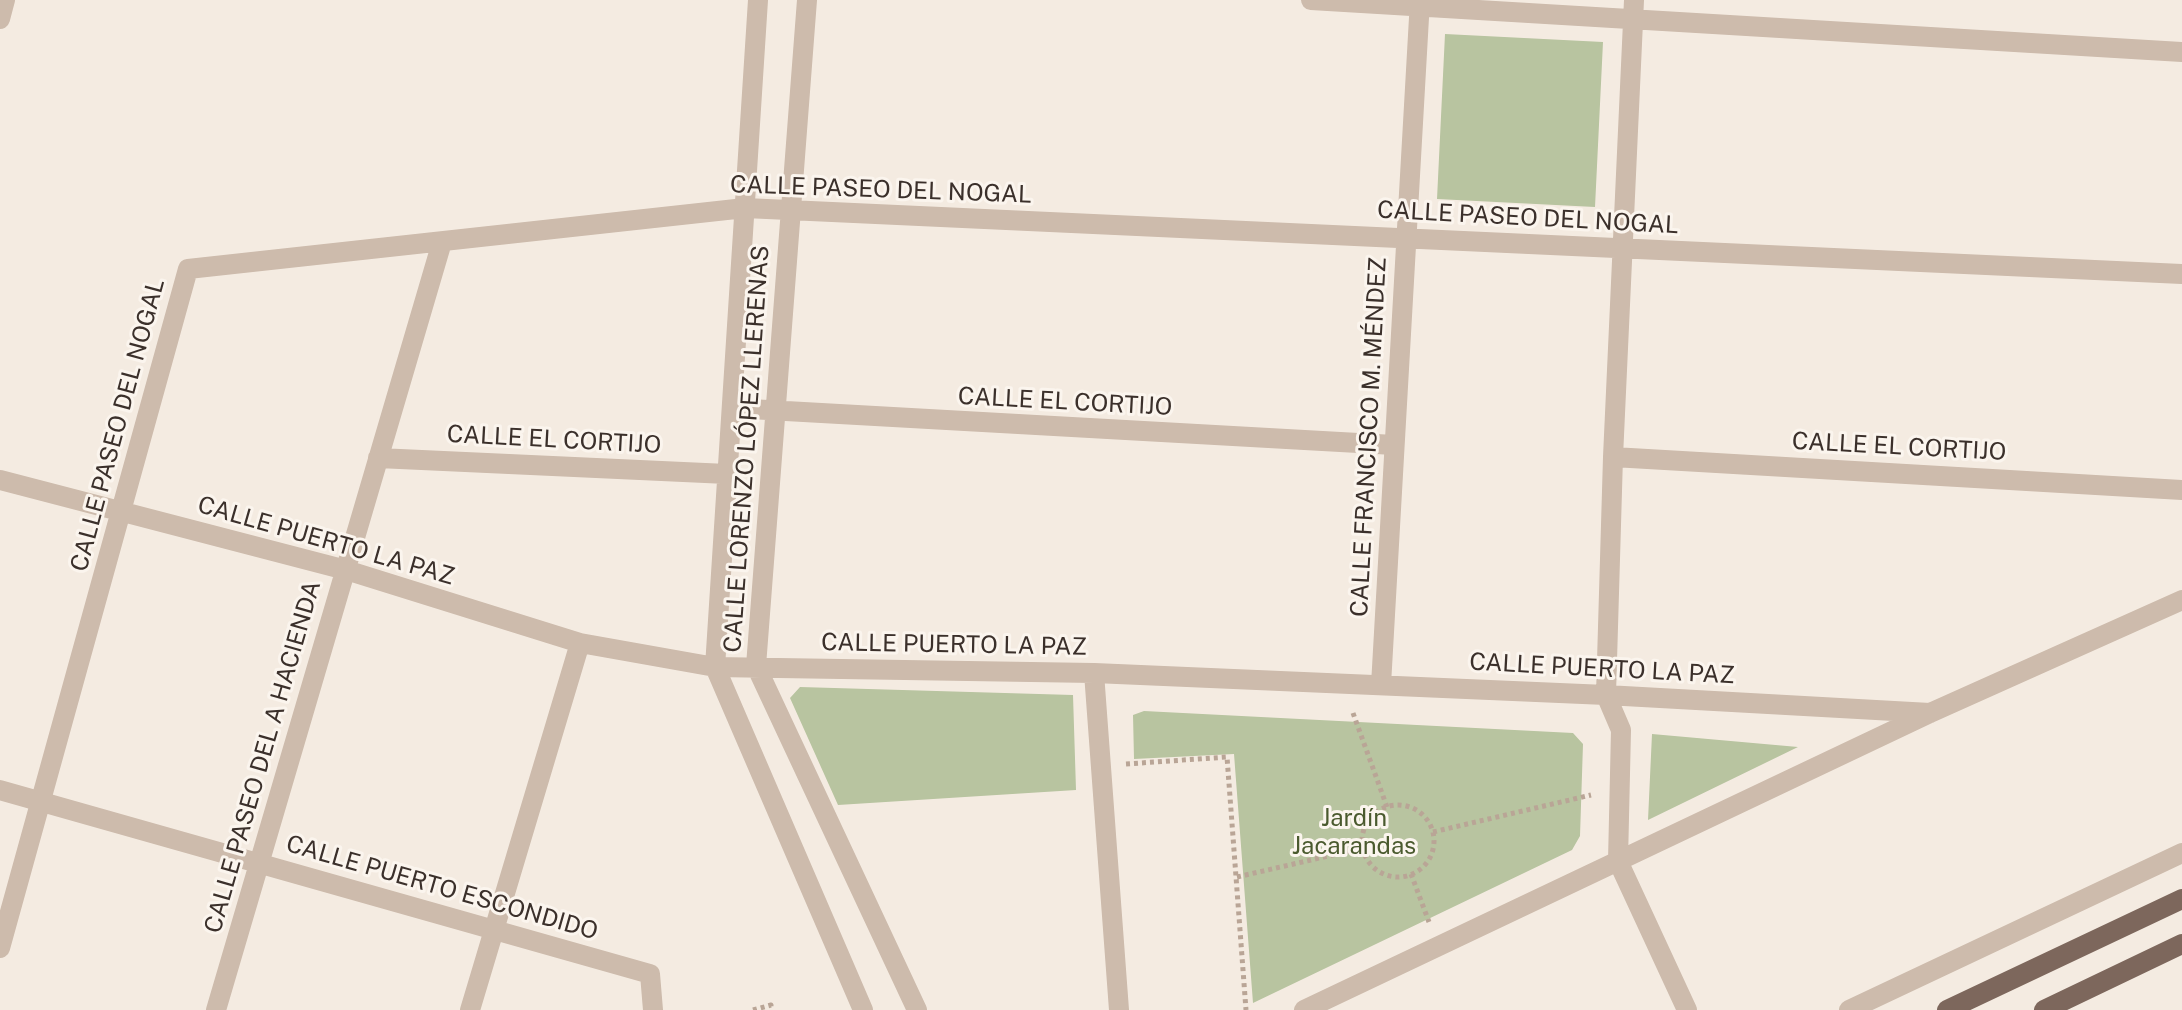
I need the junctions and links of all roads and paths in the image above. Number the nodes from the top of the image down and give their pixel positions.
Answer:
1 (5, 0) edge
2 (758, 0) edge
3 (807, 0) edge
4 (1311, 0) edge
5 (1419, 3) edge
6 (1634, 10) edge
7 (0, 19) edge
8 (2182, 52) edge
9 (745, 208) junction
10 (791, 210) junction
11 (1406, 238) junction
12 (442, 242) junction
13 (1623, 248) junction
14 (2182, 274) edge
15 (732, 408) junction
16 (775, 412) junction
17 (1394, 445) junction
18 (1613, 457) junction
19 (378, 458) junction
20 (727, 474) junction
21 (0, 480) edge
22 (2182, 490) edge
23 (121, 512) junction
24 (346, 570) junction
25 (2182, 600) edge
26 (580, 643) junction
27 (756, 666) junction
28 (715, 667) junction
29 (1094, 673) junction
30 (1381, 685) junction
31 (1606, 695) junction
32 (1353, 713) dead end
33 (1930, 713) junction
34 (1125, 764) dead end
35 (0, 790) edge
36 (1591, 795) dead end
37 (41, 802) junction
38 (1387, 807) junction
39 (1433, 832) junction
40 (1363, 848) junction
41 (2182, 853) edge
42 (1618, 861) junction
43 (259, 863) junction
44 (1411, 874) junction
45 (1237, 877) junction
46 (2182, 899) edge
47 (493, 929) junction
48 (1432, 931) dead end
49 (2182, 944) edge
50 (0, 948) edge
51 (216, 1010) edge
52 (470, 1010) edge
53 (653, 1010) edge
54 (753, 1010) edge
55 (771, 1010) edge
56 (863, 1010) edge
57 (917, 1010) edge
58 (1119, 1010) edge
59 (1246, 1010) edge
60 (1304, 1010) edge
61 (1687, 1010) edge
62 (1849, 1010) edge
63 (1947, 1010) edge
64 (2044, 1010) edge

1 - 7 street
2 - 9 street, CALLE LORENZO LÓPEZ LLERENAS
3 - 10 street, CALLE LORENZO LÓPEZ LLERENAS
4 - 5 street
5 - 6 street
5 - 11 street, CALLE FRANCISCO M. MÉNDEZ
6 - 8 street
6 - 13 street
9 - 10 street, CALLE PASEO DEL NOGAL
9 - 12 street, CALLE PASEO DEL NOGAL
9 - 15 street, CALLE LORENZO LÓPEZ LLERENAS
10 - 11 street, CALLE PASEO DEL NOGAL
10 - 16 street, CALLE LORENZO LÓPEZ LLERENAS
11 - 13 street, CALLE PASEO DEL NOGAL
11 - 17 street, CALLE FRANCISCO M. MÉNDEZ
12 - 19 street, CALLE PASEO DEL A HACIENDA
12 - 23 street, CALLE PASEO DEL NOGAL
13 - 14 street, CALLE PASEO DEL NOGAL
13 - 18 street
15 - 16 street, CALLE EL CORTIJO
15 - 20 street, CALLE LORENZO LÓPEZ LLERENAS
16 - 17 street, CALLE EL CORTIJO
16 - 27 street, CALLE LORENZO LÓPEZ LLERENAS
17 - 30 street, CALLE FRANCISCO M. MÉNDEZ
18 - 22 street, CALLE EL CORTIJO
18 - 31 street
19 - 20 street, CALLE EL CORTIJO
19 - 24 street, CALLE PASEO DEL A HACIENDA
20 - 28 street, CALLE LORENZO LÓPEZ LLERENAS
21 - 23 street, CALLE PUERTO LA PAZ
23 - 24 street, CALLE PUERTO LA PAZ
23 - 37 street, CALLE PASEO DEL NOGAL
24 - 26 street, CALLE PUERTO LA PAZ
24 - 43 street, CALLE PASEO DEL A HACIENDA
25 - 33 street
26 - 28 street, CALLE PUERTO LA PAZ
26 - 47 street
27 - 28 street, CALLE PUERTO LA PAZ
27 - 29 street, CALLE PUERTO LA PAZ
27 - 57 street, CALLE LORENZO LÓPEZ LLERENAS
28 - 56 street, CALLE LORENZO LÓPEZ LLERENAS
29 - 30 street, CALLE PUERTO LA PAZ
29 - 58 street
30 - 31 street, CALLE PUERTO LA PAZ
31 - 33 street, CALLE PUERTO LA PAZ
31 - 42 street
32 - 38 path
33 - 42 street
34 - 45 path
35 - 37 street, CALLE PUERTO ESCONDIDO
36 - 39 path
37 - 43 street, CALLE PUERTO ESCONDIDO
37 - 50 street, CALLE PASEO DEL NOGAL
38 - 39 path
38 - 40 path
39 - 44 path
40 - 44 path
40 - 45 path
41 - 62 street
42 - 60 street
42 - 61 street
43 - 47 street, CALLE PUERTO ESCONDIDO
43 - 51 street, CALLE PASEO DEL A HACIENDA
44 - 48 path
45 - 59 path
46 - 63 main road
47 - 52 street
47 - 53 street, CALLE PUERTO ESCONDIDO
49 - 64 main road
54 - 55 path

